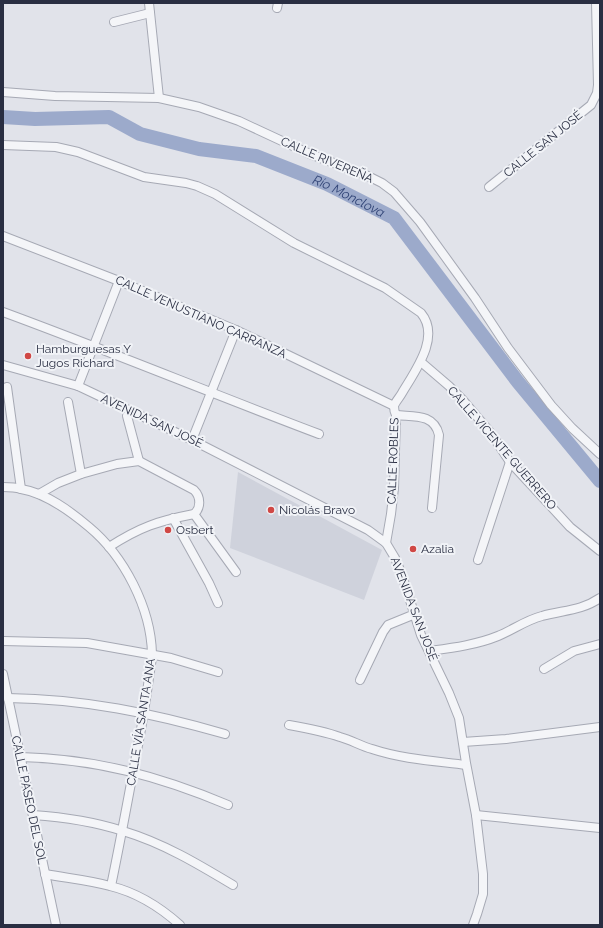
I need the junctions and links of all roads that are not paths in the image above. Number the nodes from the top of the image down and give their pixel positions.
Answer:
1 (149, 3) edge
2 (596, 3) edge
3 (150, 13) junction
4 (114, 22) dead end
5 (3, 92) edge
6 (159, 98) junction
7 (3, 144) edge
8 (489, 187) dead end
9 (3, 236) edge
10 (119, 281) junction
11 (3, 312) edge
12 (236, 330) junction
13 (94, 345) junction
14 (420, 362) junction
15 (3, 365) edge
16 (78, 386) junction
17 (7, 387) dead end
18 (211, 394) junction
19 (68, 402) dead end
20 (394, 406) junction
21 (127, 416) dead end
22 (396, 416) junction
23 (319, 434) dead end
24 (192, 440) junction
25 (600, 454) edge
26 (139, 461) junction
27 (510, 462) junction
28 (81, 474) junction
29 (3, 487) edge
30 (22, 489) junction
31 (39, 494) junction
32 (432, 508) dead end
33 (194, 514) junction
34 (173, 518) junction
35 (386, 543) junction
36 (109, 547) junction
37 (600, 551) edge
38 (478, 560) dead end
39 (236, 572) dead end
40 (600, 598) edge
41 (218, 603) dead end
42 (415, 614) junction
43 (3, 641) edge
44 (600, 644) edge
45 (429, 651) junction
46 (152, 654) junction
47 (544, 669) dead end
48 (218, 672) dead end
49 (3, 674) edge
50 (360, 680) dead end
51 (8, 698) junction
52 (144, 712) junction
53 (289, 725) dead end
54 (600, 727) edge
55 (225, 734) dead end
56 (463, 742) junction
57 (21, 757) junction
58 (466, 765) junction
59 (134, 771) junction
60 (228, 805) dead end
61 (33, 815) junction
62 (476, 815) junction
63 (600, 828) edge
64 (123, 830) junction
65 (45, 874) junction
66 (233, 885) dead end
67 (110, 886) junction
68 (56, 925) edge
69 (180, 925) edge
70 (473, 925) edge

1 - 3 street
2 - 8 street, CALLE SAN JOSÉ
3 - 4 street
3 - 6 street
5 - 6 street, CALLE RIVEREÑA
6 - 25 street, CALLE RIVEREÑA
7 - 14 street, CALLE ROBLES
9 - 10 street, CALLE VENUSTIANO CARRANZA
10 - 12 street, CALLE VENUSTIANO CARRANZA
10 - 13 street
11 - 13 street
12 - 18 street
12 - 20 street, CALLE VENUSTIANO CARRANZA
13 - 16 street
13 - 18 street
14 - 20 street, CALLE ROBLES
14 - 27 street, CALLE VICENTE GUERRERO
15 - 16 street, AVENIDA SAN JOSÉ
16 - 24 street, AVENIDA SAN JOSÉ
17 - 30 street
18 - 23 street
18 - 24 street
19 - 28 street
20 - 22 street, CALLE ROBLES
21 - 26 street
22 - 32 street
22 - 35 street, CALLE ROBLES
24 - 35 street, AVENIDA SAN JOSÉ
26 - 28 street
26 - 33 street
27 - 37 street, CALLE VICENTE GUERRERO
27 - 38 street
28 - 31 street
29 - 30 street, CALLE VÍA SANTA ANA
30 - 31 street, CALLE VÍA SANTA ANA
31 - 36 street, CALLE VÍA SANTA ANA
33 - 34 street
33 - 39 street
34 - 36 street
34 - 41 street
35 - 42 street, AVENIDA SAN JOSÉ
36 - 46 street, CALLE VÍA SANTA ANA
40 - 45 street
42 - 45 street, AVENIDA SAN JOSÉ
42 - 50 street
43 - 46 street
44 - 47 street
45 - 56 street, AVENIDA SAN JOSÉ
46 - 48 street
46 - 52 street, CALLE VÍA SANTA ANA
49 - 51 street, CALLE PASEO DEL SOL
51 - 52 street
51 - 57 street, CALLE PASEO DEL SOL
52 - 55 street
52 - 59 street, CALLE VÍA SANTA ANA
53 - 58 street
54 - 56 street
56 - 58 street, AVENIDA SAN JOSÉ
57 - 59 street
57 - 61 street, CALLE PASEO DEL SOL
58 - 62 street, AVENIDA SAN JOSÉ
59 - 60 street
59 - 64 street, CALLE VÍA SANTA ANA
61 - 64 street
61 - 65 street, CALLE PASEO DEL SOL
62 - 63 street
62 - 70 street, AVENIDA SAN JOSÉ
64 - 66 street
64 - 67 street, CALLE VÍA SANTA ANA
65 - 67 street
65 - 68 street, CALLE PASEO DEL SOL
67 - 69 street

